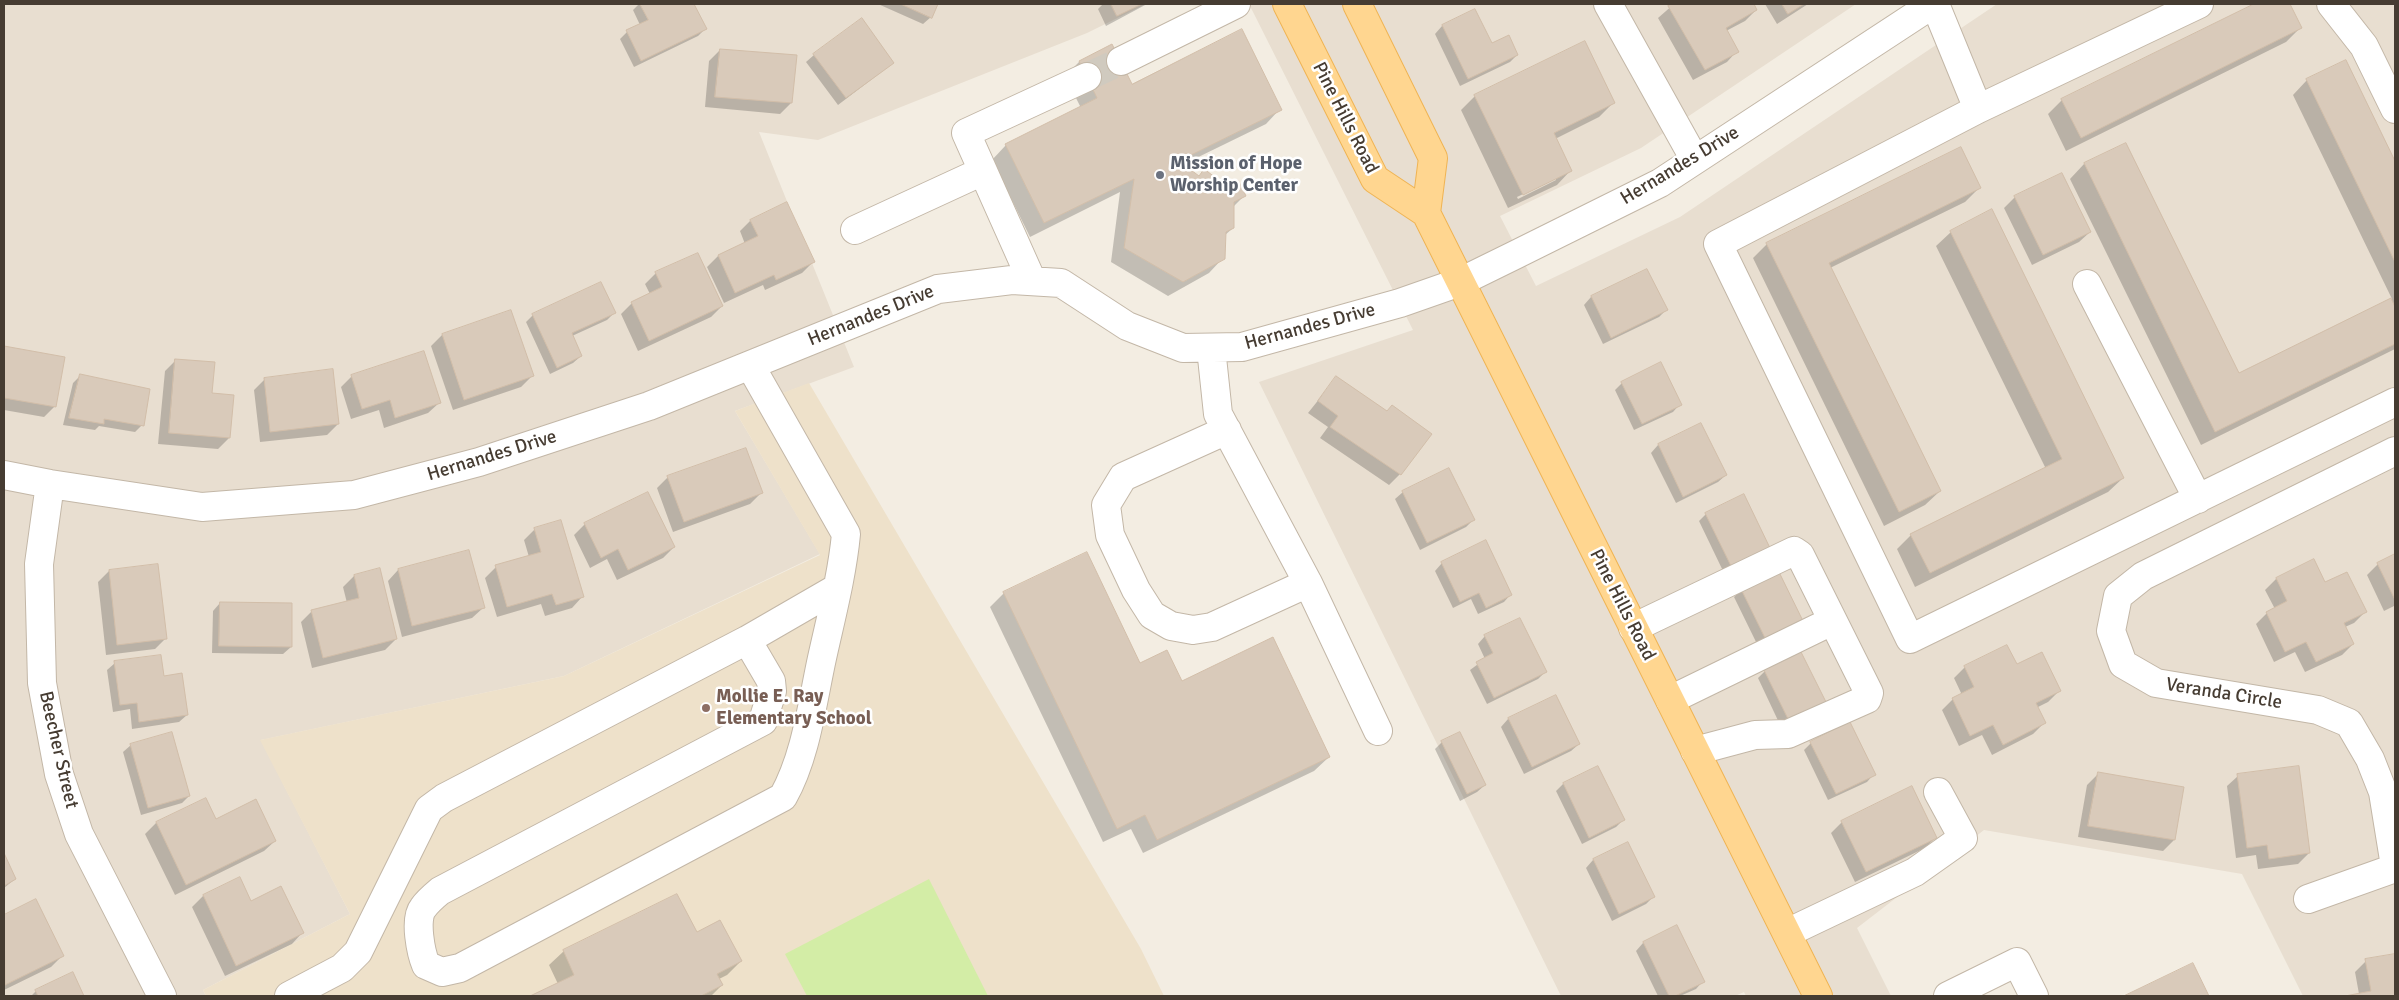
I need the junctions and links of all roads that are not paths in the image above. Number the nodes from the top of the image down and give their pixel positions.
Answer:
1 (1236, 4) edge
2 (1286, 4) edge
3 (1357, 4) edge
4 (1608, 4) edge
5 (1934, 4) edge
6 (2199, 4) edge
7 (2331, 4) edge
8 (1121, 61) tunnel mouth
9 (1087, 77) tunnel mouth
10 (1978, 109) junction
11 (2395, 109) edge
12 (1695, 160) junction
13 (983, 172) junction
14 (1426, 213) junction
15 (855, 230) dead end
16 (1032, 281) junction
17 (1460, 282) junction
18 (2087, 284) dead end
19 (1211, 348) junction
20 (750, 365) junction
21 (2395, 402) edge
22 (1226, 430) junction
23 (2395, 451) edge
24 (4, 475) edge
25 (50, 484) junction
26 (2198, 499) junction
27 (1308, 583) junction
28 (837, 588) junction
29 (1832, 621) junction
30 (1633, 628) junction
31 (747, 640) junction
32 (1670, 700) junction
33 (1378, 731) dead end
34 (1695, 751) junction
35 (1938, 792) dead end
36 (2395, 867) edge
37 (2308, 898) dead end
38 (1787, 933) junction
39 (1954, 995) edge
40 (162, 996) edge
41 (289, 996) edge
42 (1818, 996) edge
43 (2034, 996) edge

1 - 8 street
2 - 14 main road, Pine Hills Road
3 - 14 main road
4 - 12 street
5 - 10 street
5 - 12 street, Hernandes Drive
6 - 10 street
7 - 11 street
9 - 13 street
10 - 26 street
12 - 17 street, Hernandes Drive
13 - 15 street
13 - 16 street
14 - 17 main road, Pine Hills Road
16 - 19 street, Hernandes Drive
16 - 20 street, Hernandes Drive
17 - 19 street, Hernandes Drive
17 - 30 main road, Pine Hills Road
18 - 26 street
19 - 22 street
20 - 25 street, Hernandes Drive
20 - 28 street
21 - 26 street
22 - 27 street
22 - 27 street
23 - 36 street, Veranda Circle
24 - 25 street, Hernandes Drive
25 - 40 street, Beecher Street
27 - 33 street
28 - 31 street
28 - 31 street
29 - 30 street
29 - 32 street
29 - 34 street
30 - 32 main road, Pine Hills Road
31 - 41 street
32 - 34 main road, Pine Hills Road
34 - 38 main road, Pine Hills Road
35 - 38 street
36 - 37 street
38 - 42 main road, Pine Hills Road
39 - 43 street

